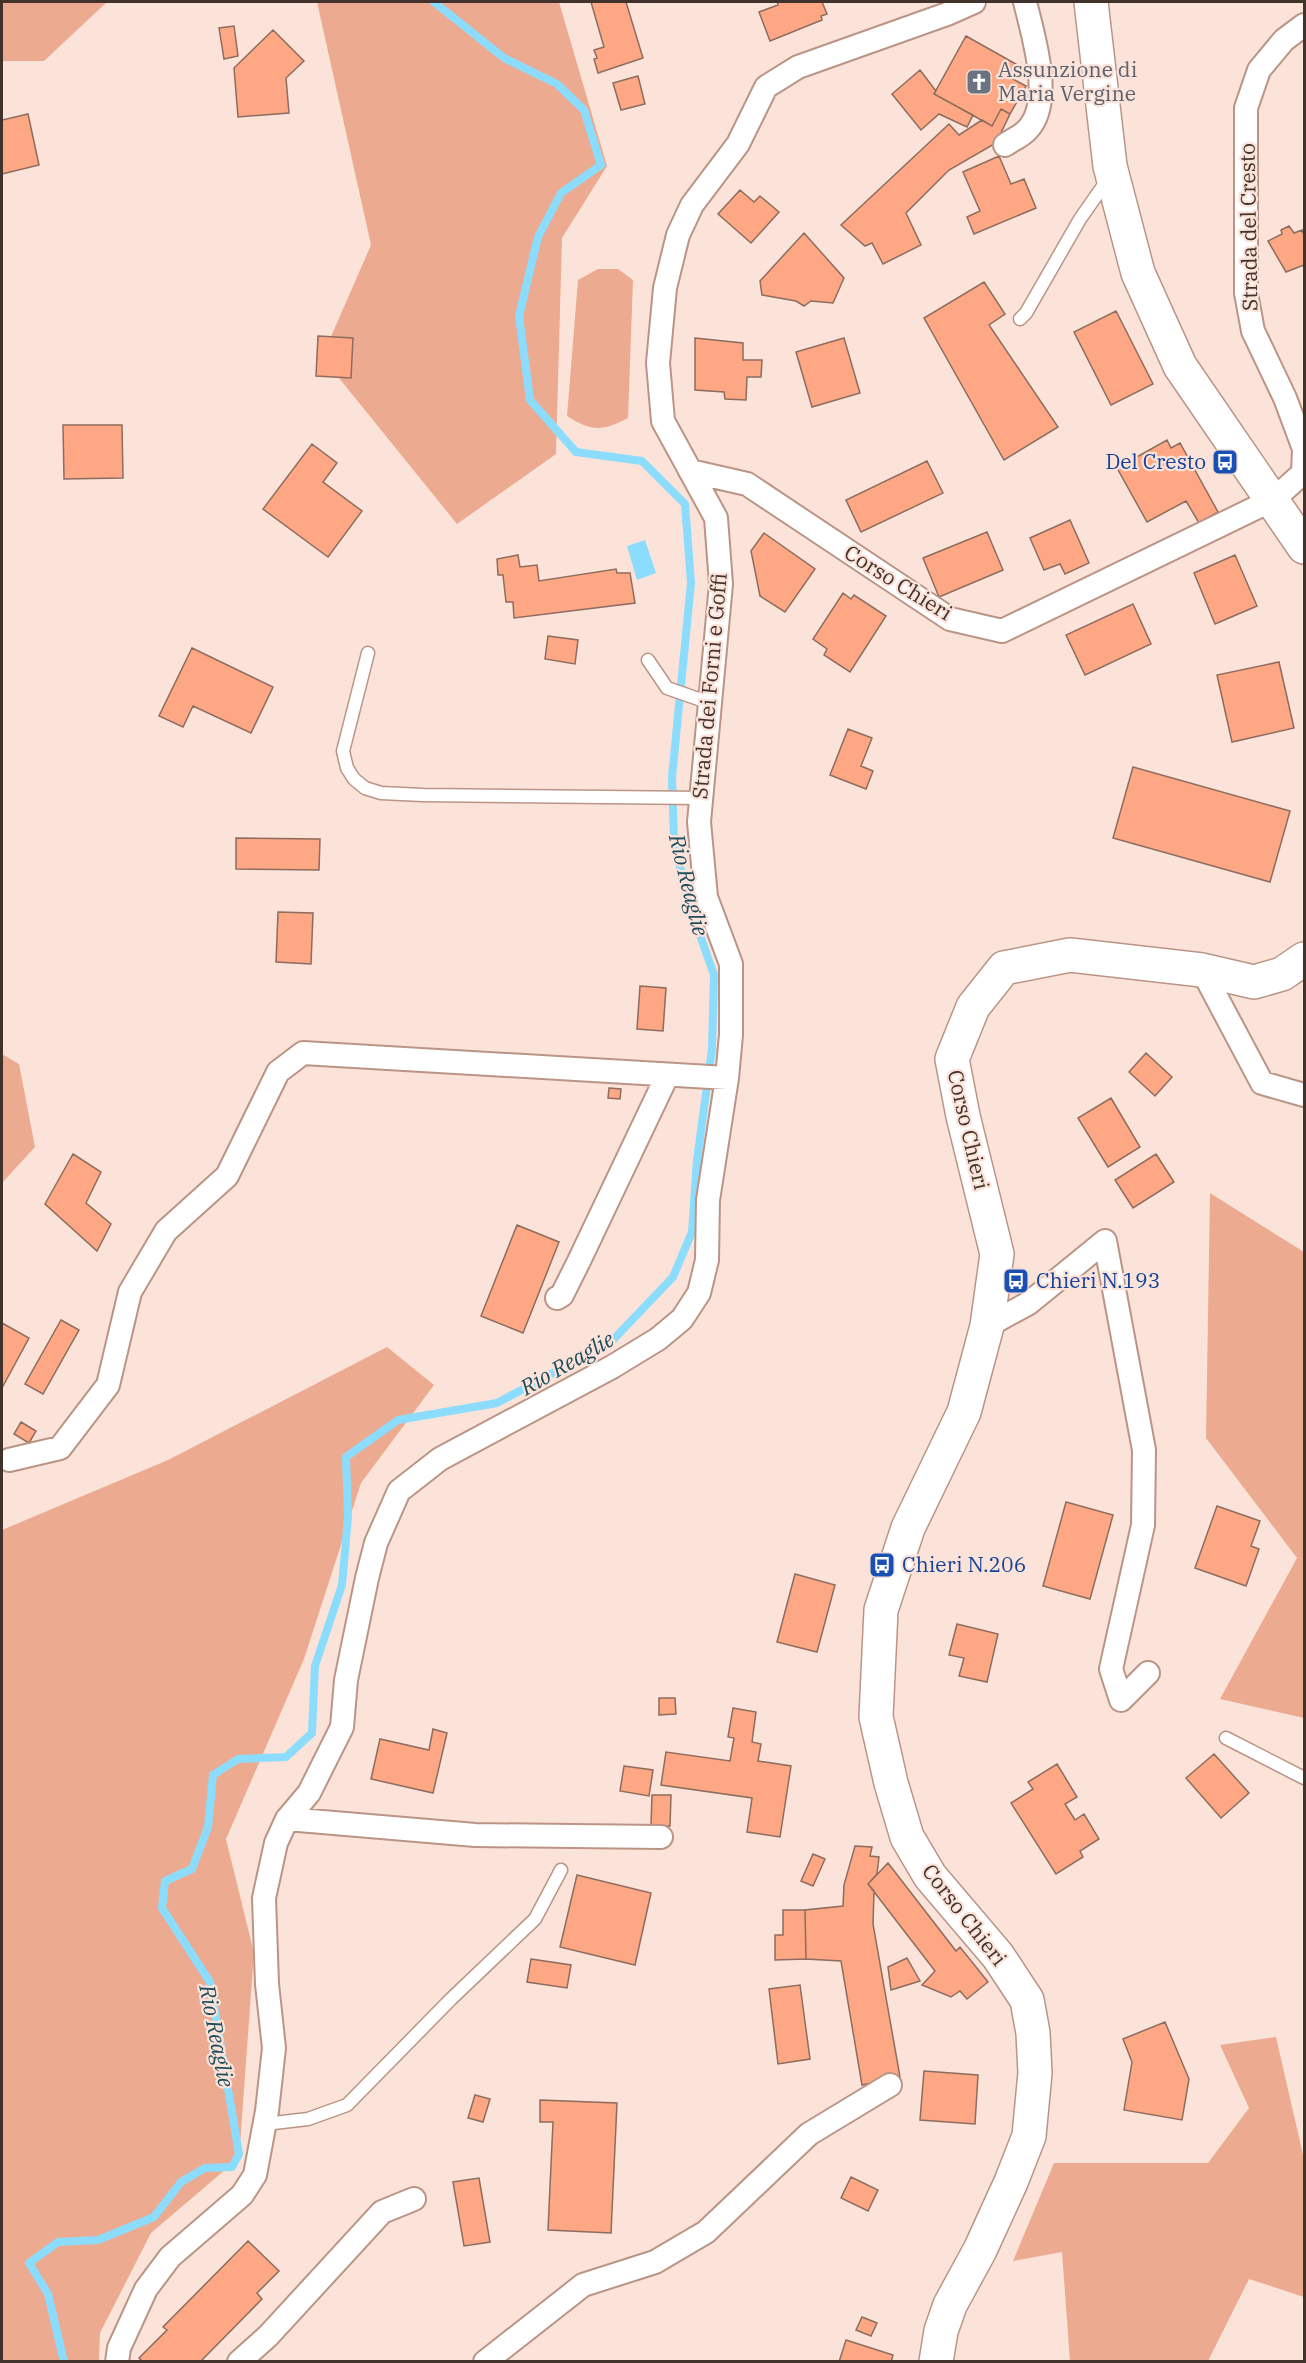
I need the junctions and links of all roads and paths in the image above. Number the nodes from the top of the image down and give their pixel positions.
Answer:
1 (974, 2) edge
2 (1025, 2) edge
3 (1091, 2) edge
4 (1305, 25) edge
5 (1005, 145) dead end
6 (1112, 173) junction
7 (1020, 319) dead end
8 (690, 471) junction
9 (1274, 500) junction
10 (1305, 547) edge
11 (368, 653) dead end
12 (648, 660) dead end
13 (702, 700) junction
14 (693, 798) junction
15 (1305, 959) edge
16 (1202, 970) junction
17 (677, 1076) junction
18 (725, 1078) junction
19 (1305, 1095) edge
20 (557, 1298) dead end
21 (987, 1326) junction
22 (9, 1460) dead end
23 (1148, 1673) dead end
24 (1226, 1738) dead end
25 (1305, 1778) edge
26 (287, 1819) junction
27 (661, 1837) dead end
28 (561, 1870) dead end
29 (890, 2085) dead end
30 (265, 2124) junction
31 (414, 2199) dead end
32 (117, 2361) edge
33 (239, 2361) edge
34 (485, 2361) edge
35 (936, 2361) edge

1 - 8 street, Strada dei Forni e Goffi
2 - 5 street
3 - 6 main road
4 - 9 street, Strada del Cresto
6 - 7 lane
6 - 9 main road
8 - 9 street, Corso Chieri
8 - 13 street, Strada dei Forni e Goffi
9 - 10 main road
11 - 14 lane
12 - 13 lane
13 - 14 street, Strada dei Forni e Goffi
14 - 18 street, Strada dei Forni e Goffi
15 - 16 main road, Corso Chieri
16 - 19 street
16 - 21 main road, Corso Chieri
17 - 18 street
17 - 20 street
17 - 22 street
18 - 26 street, Strada dei Forni e Goffi
21 - 23 street
21 - 35 main road, Corso Chieri
24 - 25 lane
26 - 27 street
26 - 30 street, Strada dei Forni e Goffi
28 - 30 lane
29 - 34 street
30 - 32 street, Strada dei Forni e Goffi
31 - 33 street

